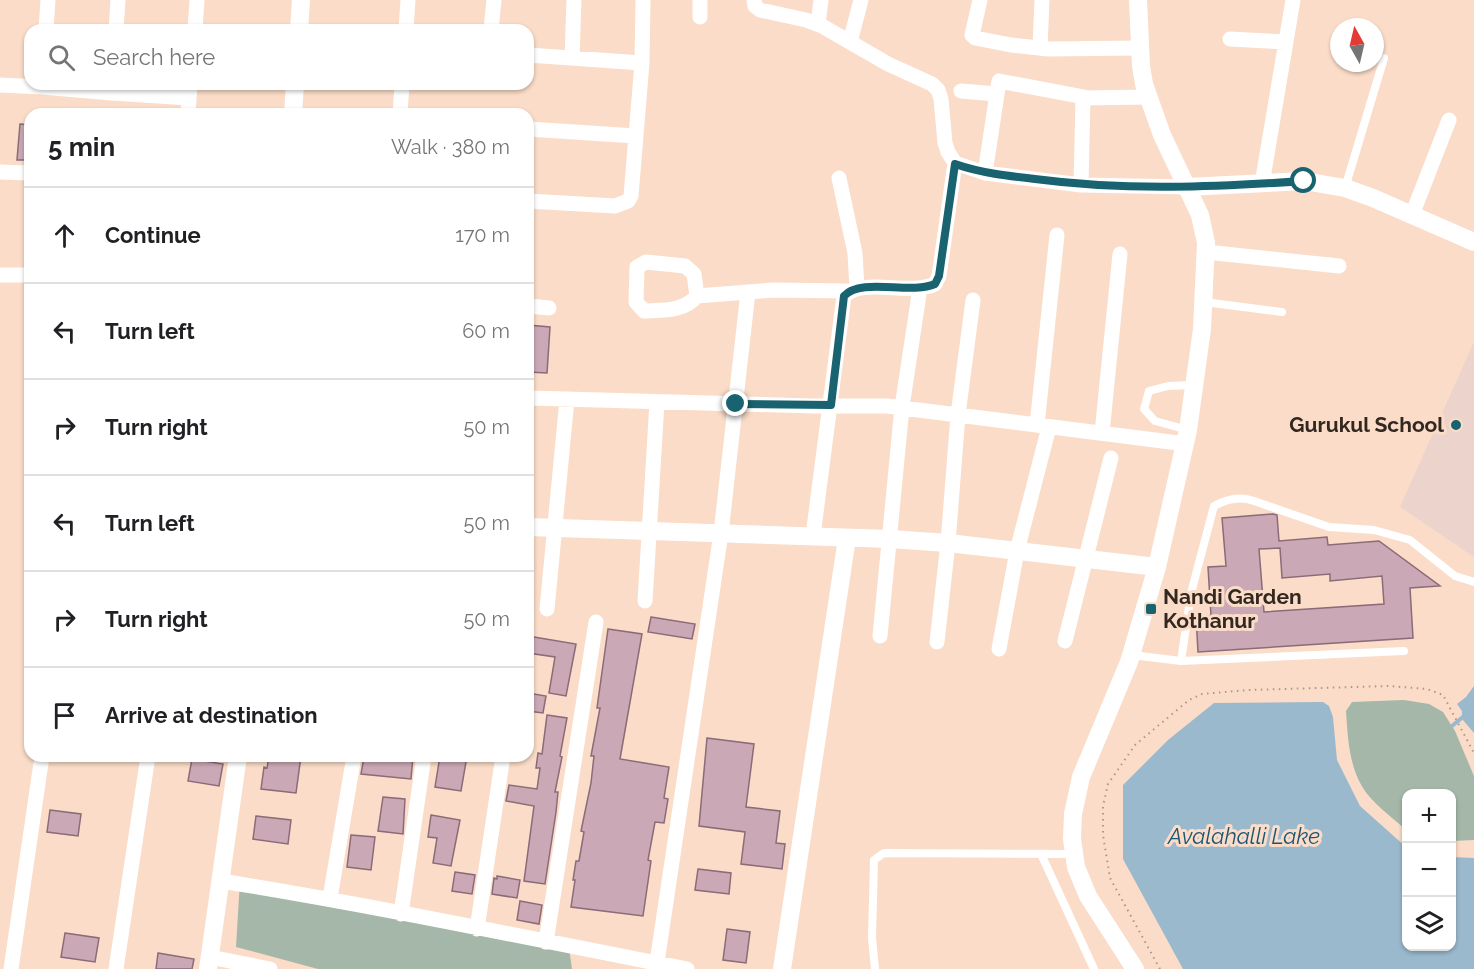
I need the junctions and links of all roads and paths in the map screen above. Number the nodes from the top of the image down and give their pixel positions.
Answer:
1 (48, 0) edge
2 (118, 0) edge
3 (197, 0) edge
4 (301, 0) edge
5 (408, 0) edge
6 (494, 0) edge
7 (574, 0) edge
8 (644, 0) edge
9 (700, 0) edge
10 (754, 0) edge
11 (821, 0) edge
12 (861, 0) edge
13 (980, 0) edge
14 (1042, 0) edge
15 (1138, 0) edge
16 (1293, 0) edge
17 (700, 16) dead end
18 (46, 24) edge
19 (116, 24) edge
20 (195, 24) edge
21 (299, 24) edge
22 (406, 24) edge
23 (492, 24) edge
24 (818, 24) junction
25 (1230, 39) dead end
26 (850, 42) junction
27 (1286, 42) junction
28 (1040, 48) junction
29 (1140, 48) junction
30 (534, 55) edge
31 (572, 58) junction
32 (642, 63) junction
33 (1380, 72) edge
34 (0, 85) edge
35 (24, 85) edge
36 (164, 90) edge
37 (295, 90) edge
38 (402, 90) edge
39 (190, 91) edge
40 (961, 91) dead end
41 (997, 94) junction
42 (1084, 97) junction
43 (1148, 98) junction
44 (189, 108) edge
45 (293, 108) edge
46 (400, 108) edge
47 (1449, 120) dead end
48 (534, 129) edge
49 (636, 136) junction
50 (955, 164) junction
51 (0, 172) edge
52 (24, 173) edge
53 (985, 173) junction
54 (839, 178) dead end
55 (1262, 184) junction
56 (1081, 185) junction
57 (1187, 187) junction
58 (1345, 188) junction
59 (534, 201) edge
60 (1412, 215) junction
61 (1057, 235) dead end
62 (1474, 242) edge
63 (1206, 252) junction
64 (1120, 254) dead end
65 (1339, 266) dead end
66 (24, 274) edge
67 (0, 275) edge
68 (920, 288) junction
69 (853, 289) junction
70 (748, 292) junction
71 (697, 296) dead end
72 (973, 300) dead end
73 (1204, 302) junction
74 (534, 307) edge
75 (549, 308) dead end
76 (1282, 312) dead end
77 (1194, 386) junction
78 (534, 398) edge
79 (567, 399) junction
80 (657, 402) junction
81 (736, 404) junction
82 (831, 405) junction
83 (902, 407) junction
84 (958, 415) junction
85 (1043, 426) junction
86 (1102, 433) junction
87 (1187, 437) junction
88 (1111, 458) dead end
89 (534, 527) edge
90 (555, 527) junction
91 (649, 531) junction
92 (721, 533) junction
93 (813, 536) junction
94 (847, 538) junction
95 (890, 539) junction
96 (948, 543) junction
97 (1017, 552) junction
98 (1084, 559) junction
99 (1157, 567) junction
100 (1474, 582) edge
101 (645, 601) dead end
102 (547, 609) dead end
103 (596, 622) dead end
104 (880, 636) dead end
105 (1065, 641) dead end
106 (937, 642) dead end
107 (999, 649) dead end
108 (1404, 651) dead end
109 (1131, 654) junction
110 (1181, 661) junction
111 (1474, 753) edge
112 (41, 762) edge
113 (147, 762) edge
114 (237, 762) edge
115 (353, 762) edge
116 (423, 762) edge
117 (502, 762) edge
118 (1041, 854) junction
119 (1075, 854) junction
120 (221, 881) junction
121 (330, 898) junction
122 (401, 914) junction
123 (477, 929) junction
124 (546, 942) junction
125 (209, 963) edge
126 (657, 966) edge
127 (11, 969) edge
128 (116, 969) edge
129 (270, 969) edge
130 (687, 969) edge
131 (782, 969) edge
132 (875, 969) edge
133 (1094, 969) edge
134 (1136, 969) edge
135 (1160, 969) edge

1 - 18 street
2 - 19 street
3 - 20 street
4 - 21 street
5 - 22 street
6 - 23 street
7 - 31 street
8 - 32 street
9 - 17 street
10 - 24 street
11 - 24 street
12 - 26 street
13 - 28 street
14 - 28 street
15 - 29 street
16 - 27 street
24 - 26 street
25 - 27 street
26 - 50 street
27 - 55 street
28 - 29 street
29 - 43 street
30 - 31 street
31 - 32 street
32 - 49 street
33 - 58 lane
34 - 35 street
36 - 39 street
37 - 45 street
38 - 46 street
39 - 44 street
40 - 41 street
41 - 42 street
41 - 53 street
42 - 43 street
42 - 56 street
43 - 57 street
47 - 60 street
48 - 49 street
49 - 59 street
50 - 53 street
50 - 68 street
51 - 52 street
53 - 56 street
54 - 69 street
55 - 57 street
55 - 58 street
56 - 57 street
57 - 63 street
58 - 60 street
60 - 62 street
61 - 85 street
63 - 65 street
63 - 73 street
64 - 86 street
66 - 67 street
68 - 69 street
68 - 83 street
69 - 70 street
69 - 82 street
70 - 71 street
70 - 81 street
72 - 84 street
73 - 76 lane
73 - 77 street
74 - 75 street
77 - 87 street
77 - 87 lane
78 - 79 street
79 - 80 street
79 - 90 street
80 - 81 street
80 - 91 street
81 - 82 street
81 - 92 street
82 - 83 street
82 - 93 street
83 - 84 street
83 - 95 street
84 - 85 street
84 - 96 street
85 - 86 street
85 - 97 street
86 - 87 street
87 - 99 street
88 - 98 street
89 - 90 street
90 - 91 street
90 - 102 street
91 - 92 street
91 - 101 street
92 - 93 street
92 - 126 street
93 - 94 street
94 - 95 street
94 - 131 street
95 - 96 street
95 - 104 street
96 - 97 street
96 - 106 street
97 - 98 street
97 - 107 street
98 - 99 street
98 - 105 street
99 - 109 street
100 - 110 lane
103 - 124 street
108 - 110 lane
109 - 110 lane
109 - 119 street
111 - 135 path
112 - 127 street
113 - 128 street
114 - 120 street
115 - 121 street
116 - 122 street
117 - 123 street
118 - 119 lane
118 - 132 lane
118 - 133 lane
119 - 134 street
120 - 121 street
120 - 125 street
121 - 122 street
122 - 123 street
123 - 124 street
124 - 126 street
125 - 129 street
126 - 130 street

